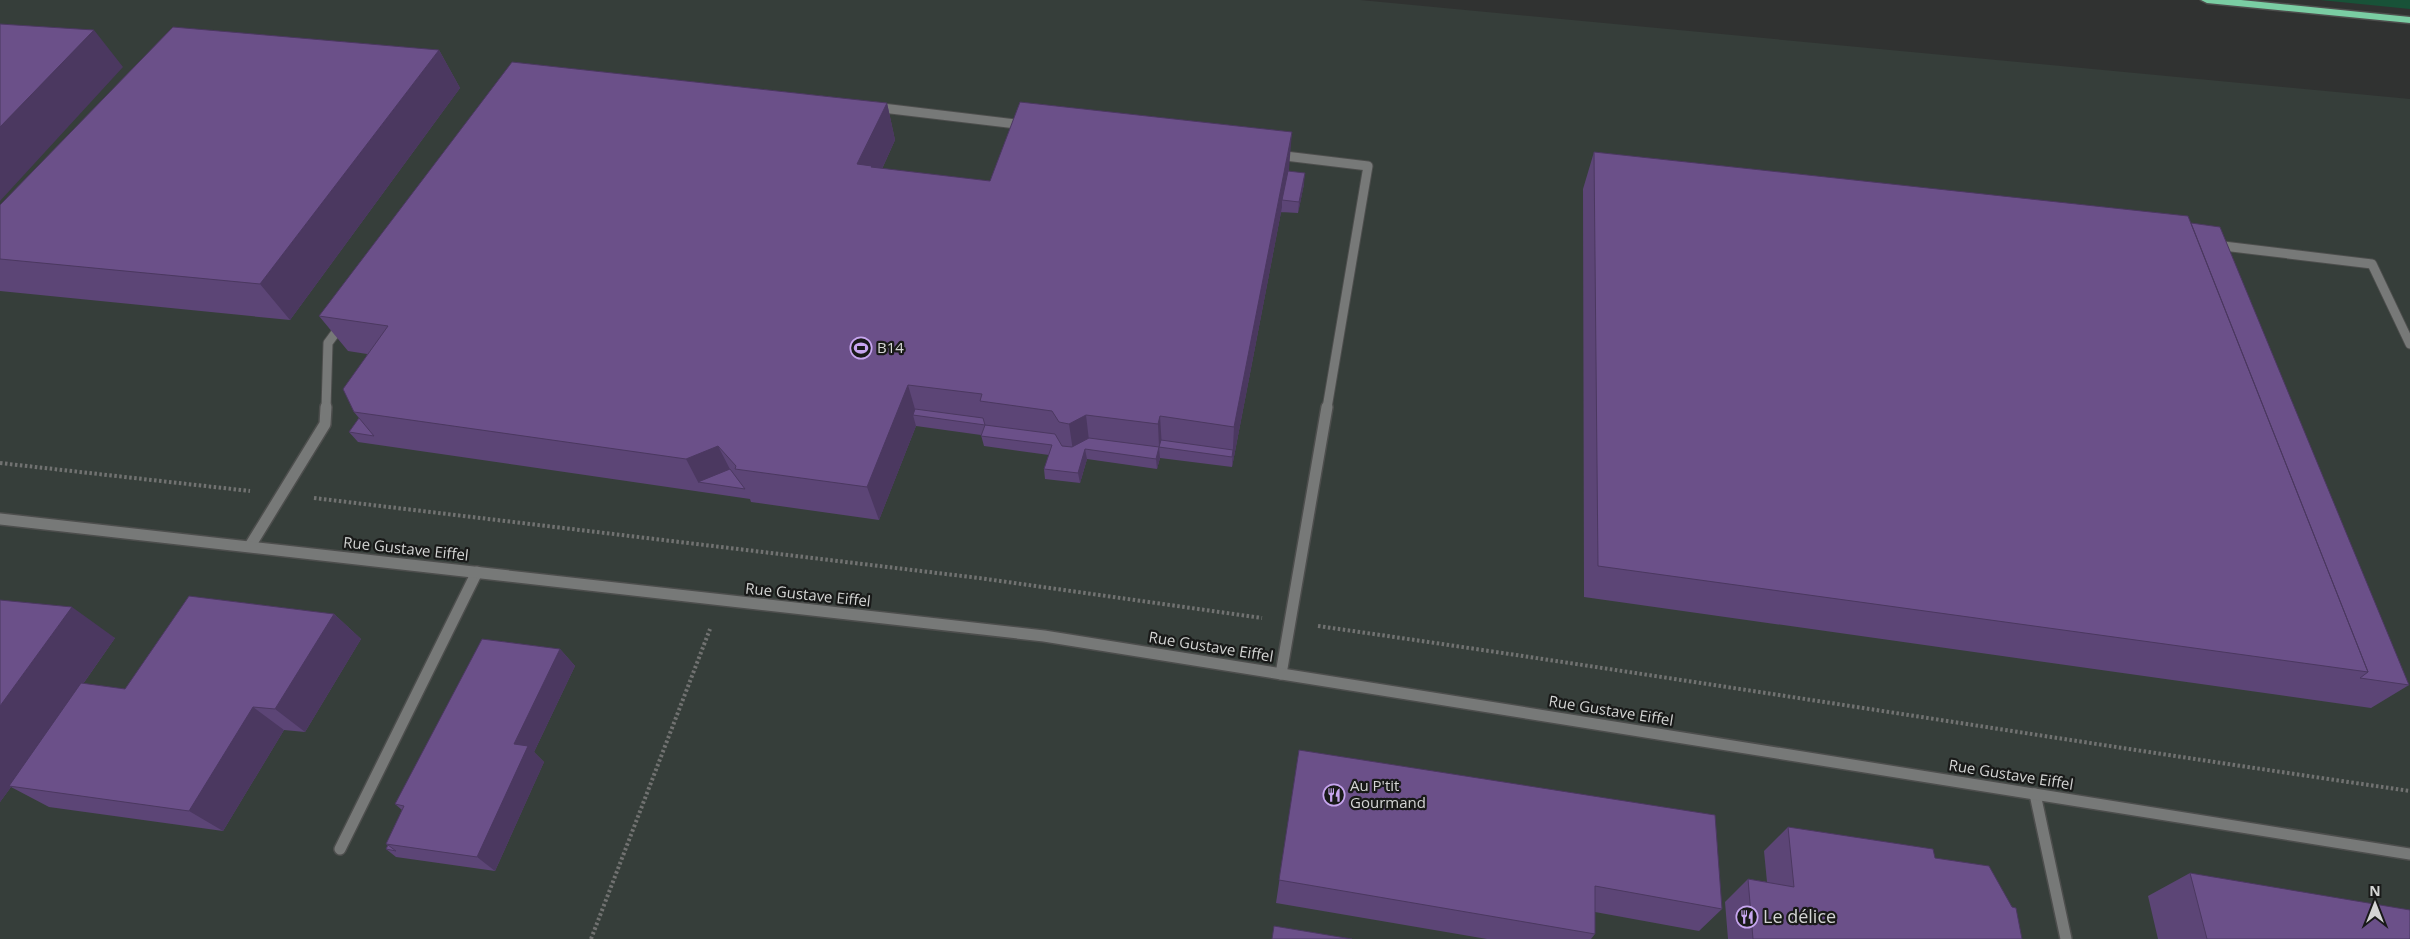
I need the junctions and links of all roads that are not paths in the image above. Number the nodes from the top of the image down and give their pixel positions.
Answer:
1 (2207, 0) edge
2 (2410, 20) edge
3 (867, 106) edge
4 (1034, 126) edge
5 (1270, 154) edge
6 (2206, 244) edge
7 (346, 319) edge
8 (2410, 344) edge
9 (0, 518) edge
10 (250, 546) junction
11 (477, 572) junction
12 (1281, 674) junction
13 (2036, 794) junction
14 (340, 849) dead end
15 (2410, 854) edge
16 (2066, 939) edge

1 - 2 highway
3 - 4 street
5 - 12 street
6 - 8 street
7 - 10 street
9 - 10 street, Rue Gustave Eiffel
10 - 11 street, Rue Gustave Eiffel
11 - 12 street, Rue Gustave Eiffel
11 - 14 street
12 - 13 street, Rue Gustave Eiffel
13 - 15 street, Rue Gustave Eiffel
13 - 16 street

